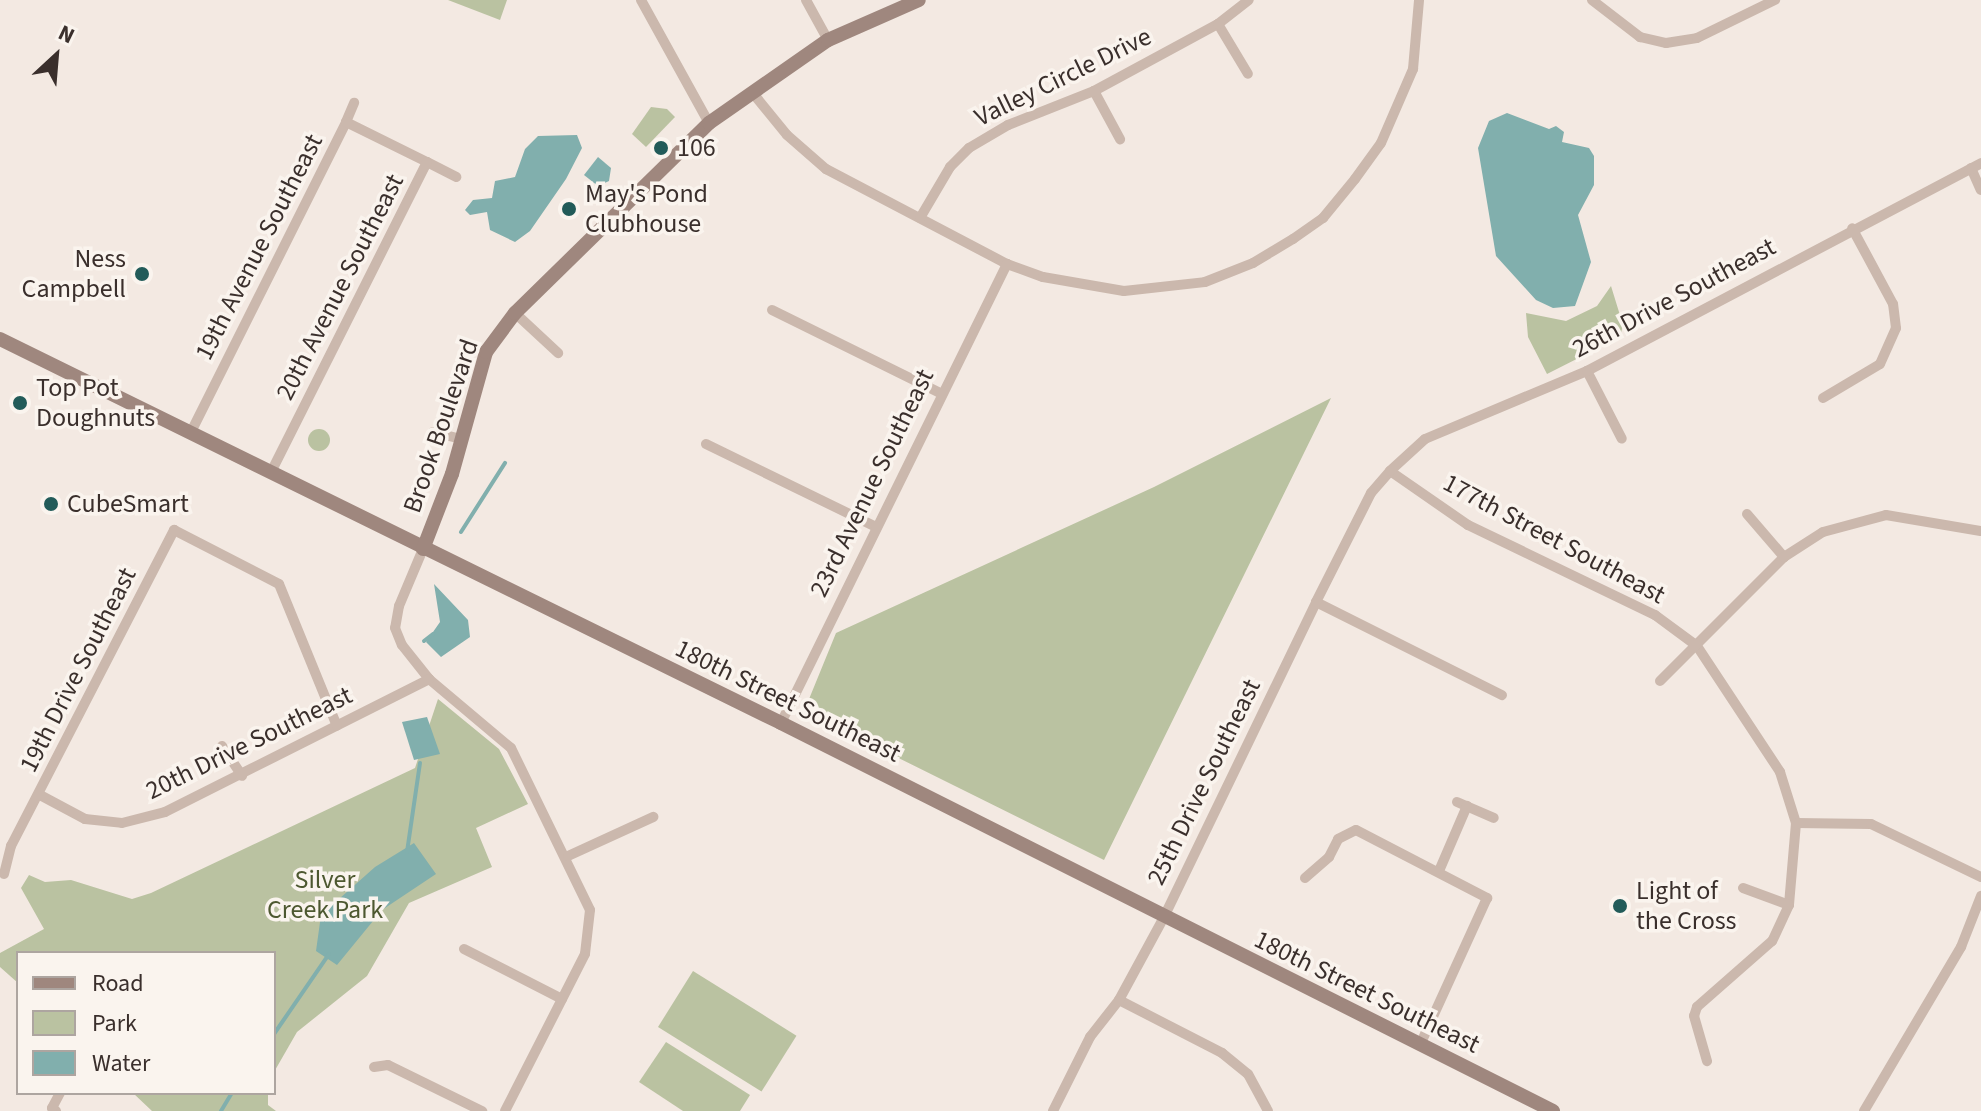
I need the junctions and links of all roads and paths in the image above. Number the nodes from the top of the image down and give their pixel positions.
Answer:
1 (641, 0) edge
2 (806, 0) edge
3 (919, 0) edge
4 (1249, 0) edge
5 (1419, 0) edge
6 (1592, 0) edge
7 (1775, 0) edge
8 (1762, 3) edge
9 (1218, 24) junction
10 (828, 40) junction
11 (1248, 74) dead end
12 (1094, 91) junction
13 (752, 92) junction
14 (354, 103) dead end
15 (346, 122) junction
16 (709, 123) junction
17 (1120, 139) dead end
18 (386, 142) joint
19 (427, 162) junction
20 (1976, 165) edge
21 (456, 177) dead end
22 (1981, 190) edge
23 (920, 218) junction
24 (1852, 228) junction
25 (1007, 264) junction
26 (772, 310) dead end
27 (515, 313) junction
28 (0, 339) edge
29 (558, 353) dead end
30 (1587, 371) junction
31 (940, 393) junction
32 (1823, 398) dead end
33 (191, 432) junction
34 (433, 432) dead end
35 (461, 439) junction
36 (1622, 439) dead end
37 (706, 444) dead end
38 (1390, 471) junction
39 (271, 472) junction
40 (1747, 514) dead end
41 (874, 526) junction
42 (1979, 526) edge
43 (423, 549) junction
44 (1784, 557) junction
45 (1316, 602) junction
46 (1697, 646) junction
47 (429, 679) junction
48 (1660, 681) dead end
49 (1502, 695) dead end
50 (781, 723) junction
51 (337, 726) junction
52 (222, 746) dead end
53 (242, 776) junction
54 (40, 795) junction
55 (653, 817) dead end
56 (1494, 818) dead end
57 (1796, 823) junction
58 (568, 856) junction
59 (1439, 871) junction
60 (4, 874) dead end
61 (1981, 877) edge
62 (1305, 878) dead end
63 (1743, 888) dead end
64 (1981, 896) edge
65 (1789, 905) junction
66 (1164, 917) junction
67 (464, 949) dead end
68 (562, 999) junction
69 (1119, 1000) junction
70 (1420, 1045) junction
71 (1707, 1061) dead end
72 (374, 1067) dead end
73 (482, 1111) edge
74 (505, 1111) edge
75 (1053, 1111) edge
76 (1268, 1111) edge
77 (1553, 1111) edge
78 (1864, 1111) edge

1 - 16 street
2 - 10 street
3 - 10 street, Brook Boulevard
4 - 9 street, Valley Circle Drive
5 - 25 street
6 - 8 street
7 - 8 street
9 - 11 street
9 - 12 street, Valley Circle Drive
10 - 13 street, Brook Boulevard
12 - 17 street
12 - 23 street, Valley Circle Drive
13 - 16 street, Brook Boulevard
13 - 23 street
14 - 15 street
15 - 18 street, 19th Avenue Southeast
15 - 33 street, 19th Avenue Southeast
16 - 27 street, Brook Boulevard
18 - 19 street, 20th Avenue Southeast
19 - 21 street
19 - 39 street, 20th Avenue Southeast
20 - 22 street
20 - 24 street, 26th Drive Southeast
23 - 25 street
24 - 30 street, 26th Drive Southeast
24 - 32 street
25 - 31 street, 23rd Avenue Southeast
26 - 31 street
27 - 29 street
27 - 35 street, Brook Boulevard
28 - 33 street, 180th Street Southeast
30 - 36 street
30 - 38 street, 26th Drive Southeast
31 - 41 street, 23rd Avenue Southeast
33 - 39 street, 180th Street Southeast
34 - 35 street
35 - 43 street, Brook Boulevard
37 - 41 street
38 - 45 street, 25th Drive Southeast
38 - 46 street, 177th Street Southeast
39 - 43 street, 180th Street Southeast
40 - 44 street
41 - 50 street, 23rd Avenue Southeast
42 - 44 street
43 - 47 street
43 - 50 street, 180th Street Southeast
44 - 46 street
45 - 49 street
45 - 66 street, 25th Drive Southeast
46 - 48 street
46 - 57 street
47 - 51 street, 20th Drive Southeast
47 - 58 street
50 - 66 street, 180th Street Southeast
51 - 53 street, 20th Drive Southeast
51 - 54 street, 19th Drive Southeast
52 - 53 street
53 - 54 street, 20th Drive Southeast
54 - 60 street, 19th Drive Southeast
55 - 58 street
56 - 59 street
57 - 61 street
57 - 65 street
58 - 68 street
59 - 62 street
59 - 70 street
63 - 65 street
64 - 78 street
65 - 71 street
66 - 69 street, 25th Drive Southeast
66 - 70 street, 180th Street Southeast
67 - 68 street
68 - 74 street
69 - 75 street, 25th Drive Southeast
69 - 76 street
70 - 77 street, 180th Street Southeast
72 - 73 street

